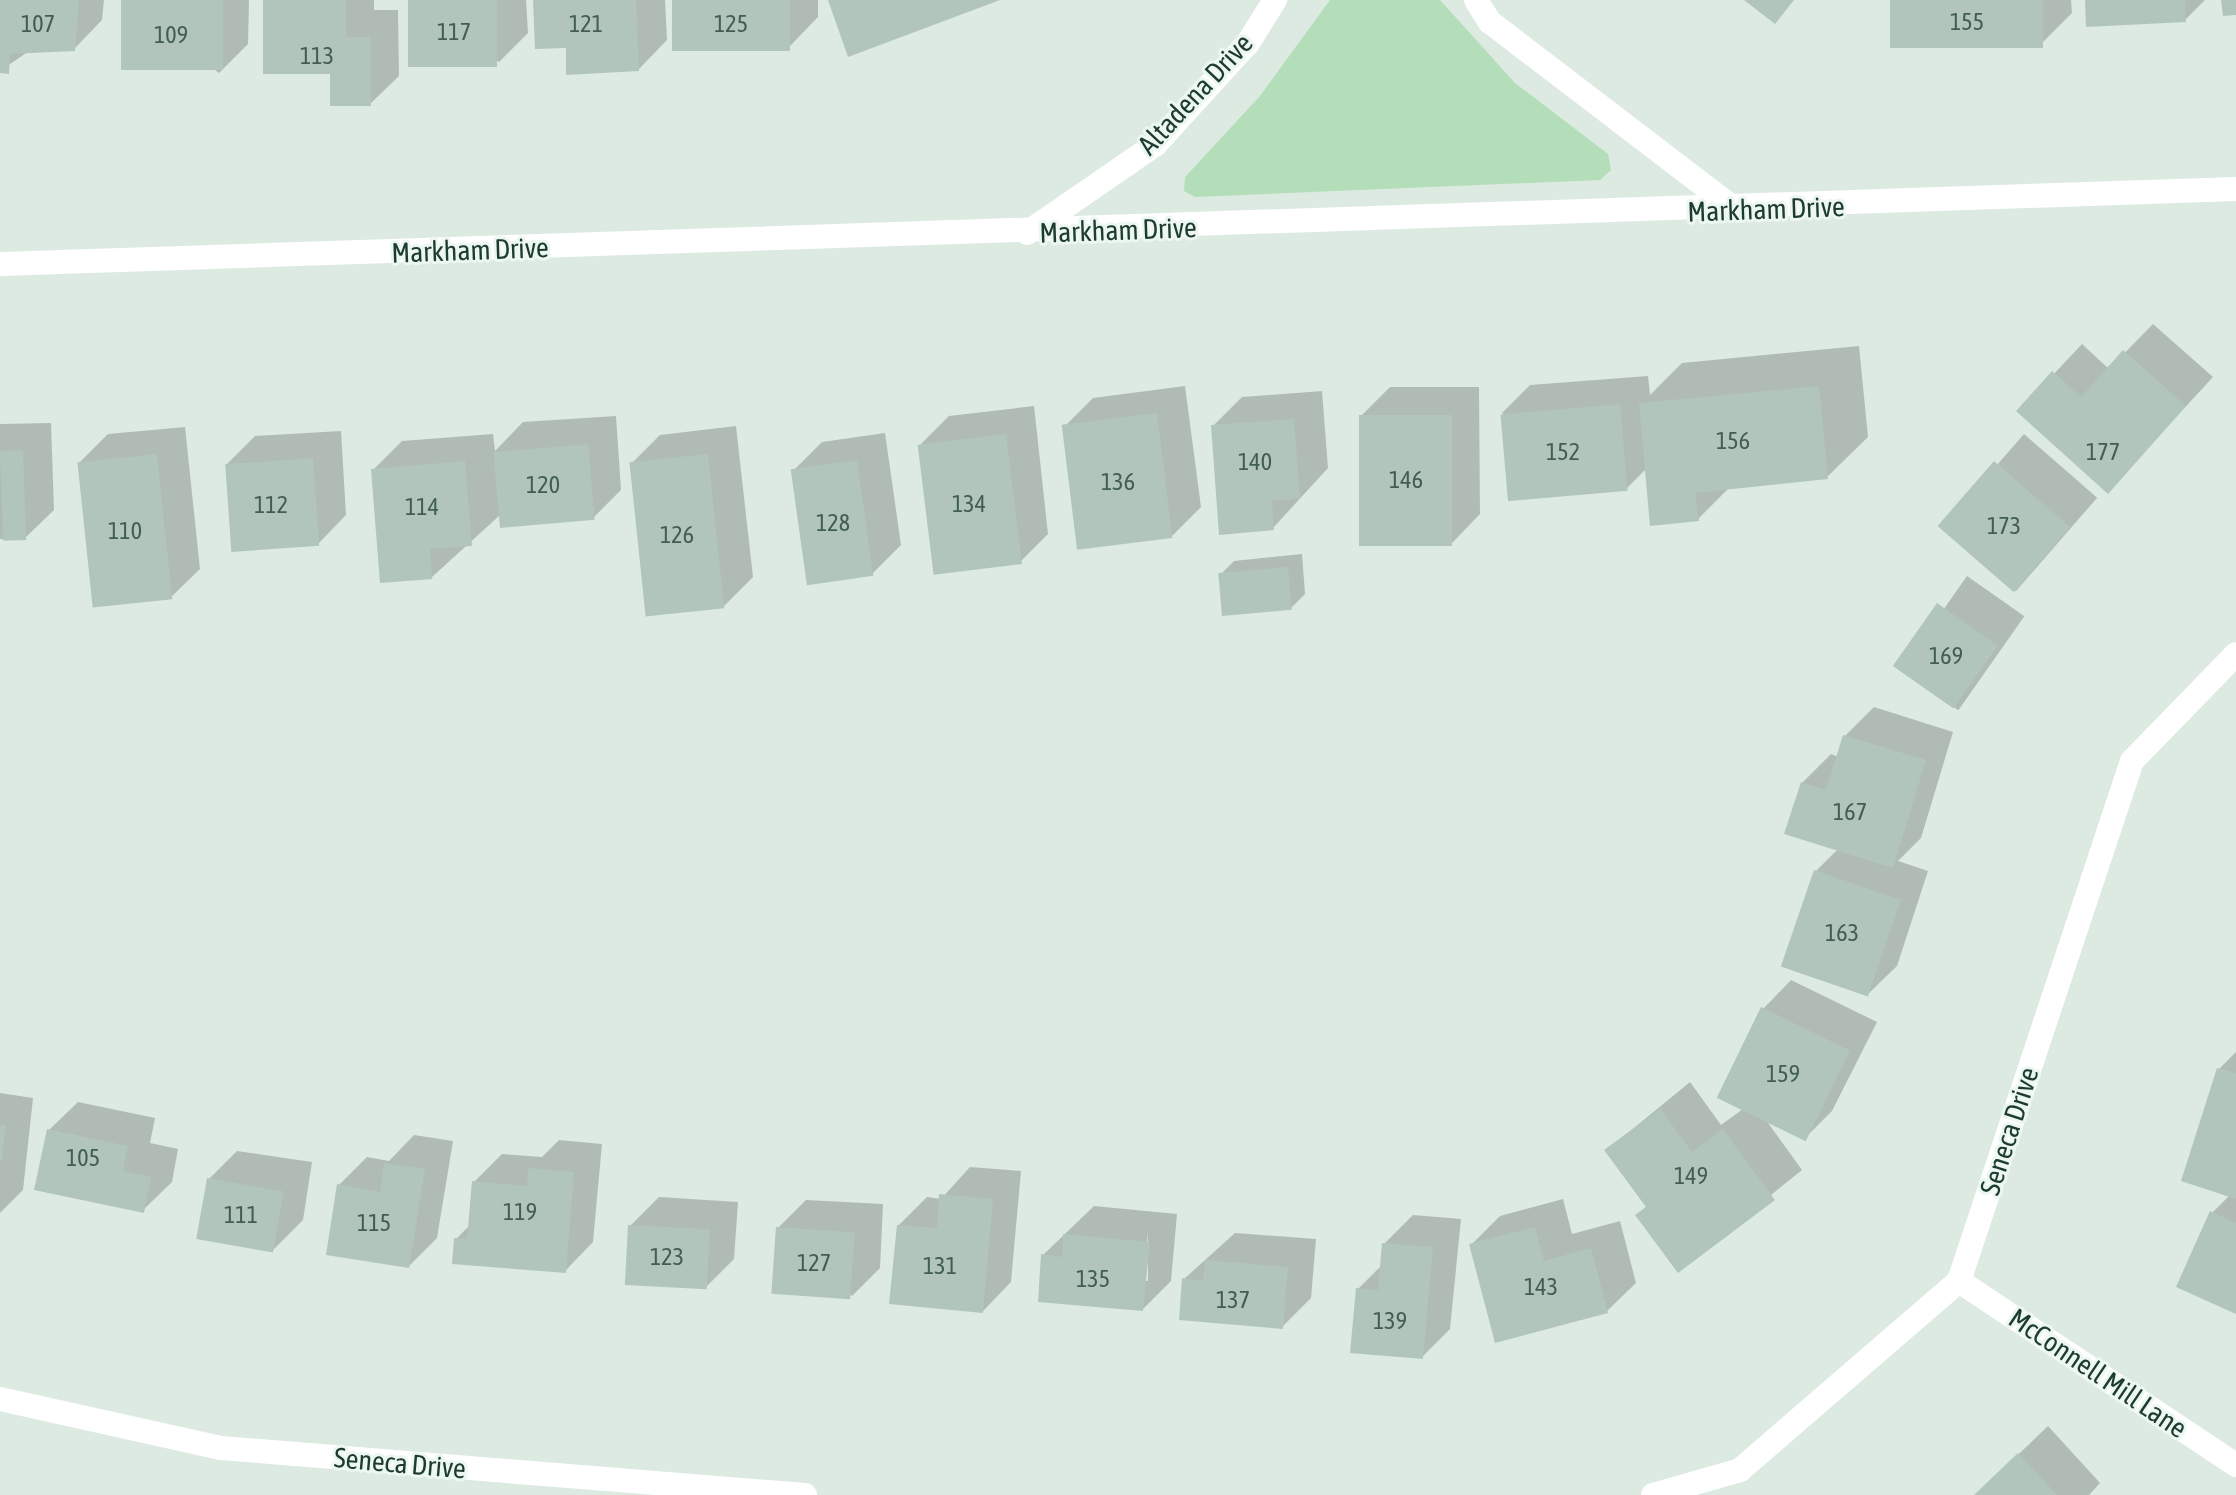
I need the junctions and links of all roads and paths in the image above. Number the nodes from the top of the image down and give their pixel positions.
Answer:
1 (1275, 0) edge
2 (1476, 0) edge
3 (2236, 189) edge
4 (1736, 210) junction
5 (1027, 233) junction
6 (0, 264) edge
7 (2236, 654) edge
8 (1959, 1281) junction
9 (0, 1399) edge
10 (2236, 1465) edge
11 (805, 1495) edge
12 (1653, 1495) edge

1 - 5 street, Altadena Drive
2 - 4 street
3 - 4 street, Markham Drive
4 - 5 street, Markham Drive
5 - 6 street, Markham Drive
7 - 8 street, Seneca Drive
8 - 10 street, McConnell Mill Lane
8 - 12 street
9 - 11 street, Seneca Drive

